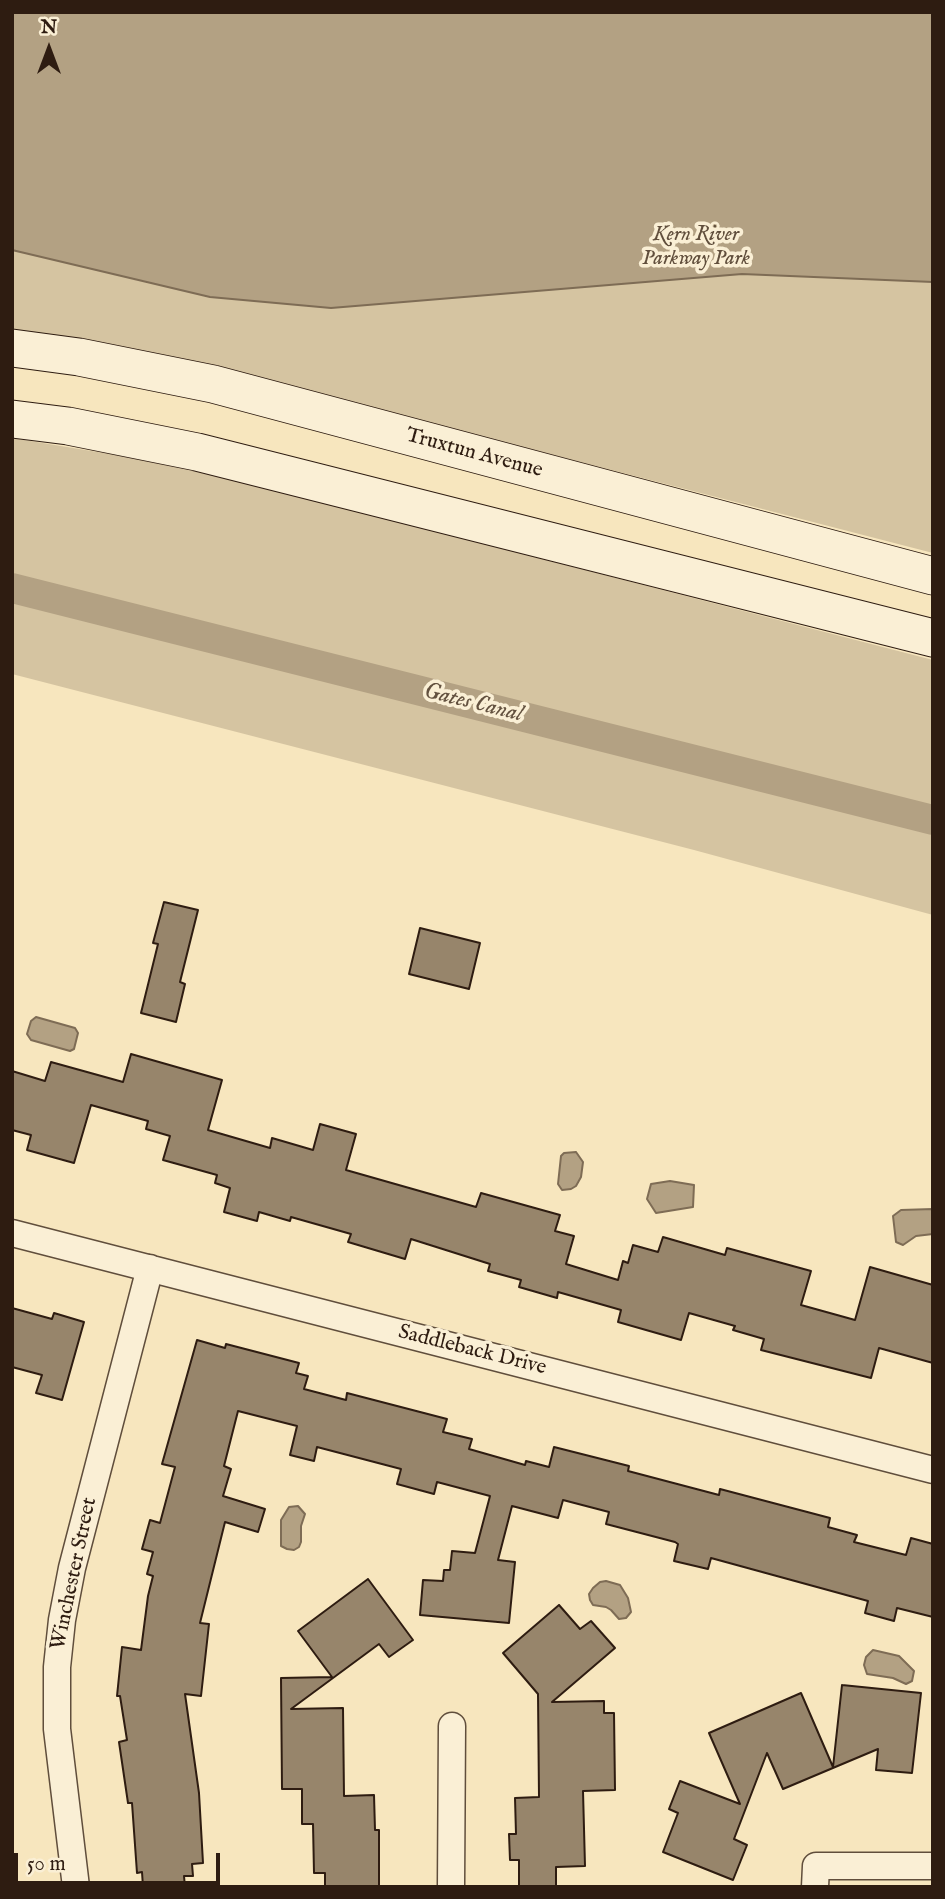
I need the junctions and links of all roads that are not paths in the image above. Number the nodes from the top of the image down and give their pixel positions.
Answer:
1 (12, 348) edge
2 (12, 419) edge
3 (933, 576) edge
4 (933, 638) edge
5 (12, 1233) edge
6 (150, 1268) junction
7 (933, 1470) edge
8 (452, 1726) dead end
9 (933, 1866) edge
10 (76, 1887) edge
11 (451, 1887) edge
12 (816, 1887) edge

1 - 3 main road, Truxtun Avenue
2 - 4 main road
5 - 6 street, Saddleback Drive
6 - 7 street, Saddleback Drive
6 - 10 street, Winchester Street
8 - 11 street
9 - 12 street

